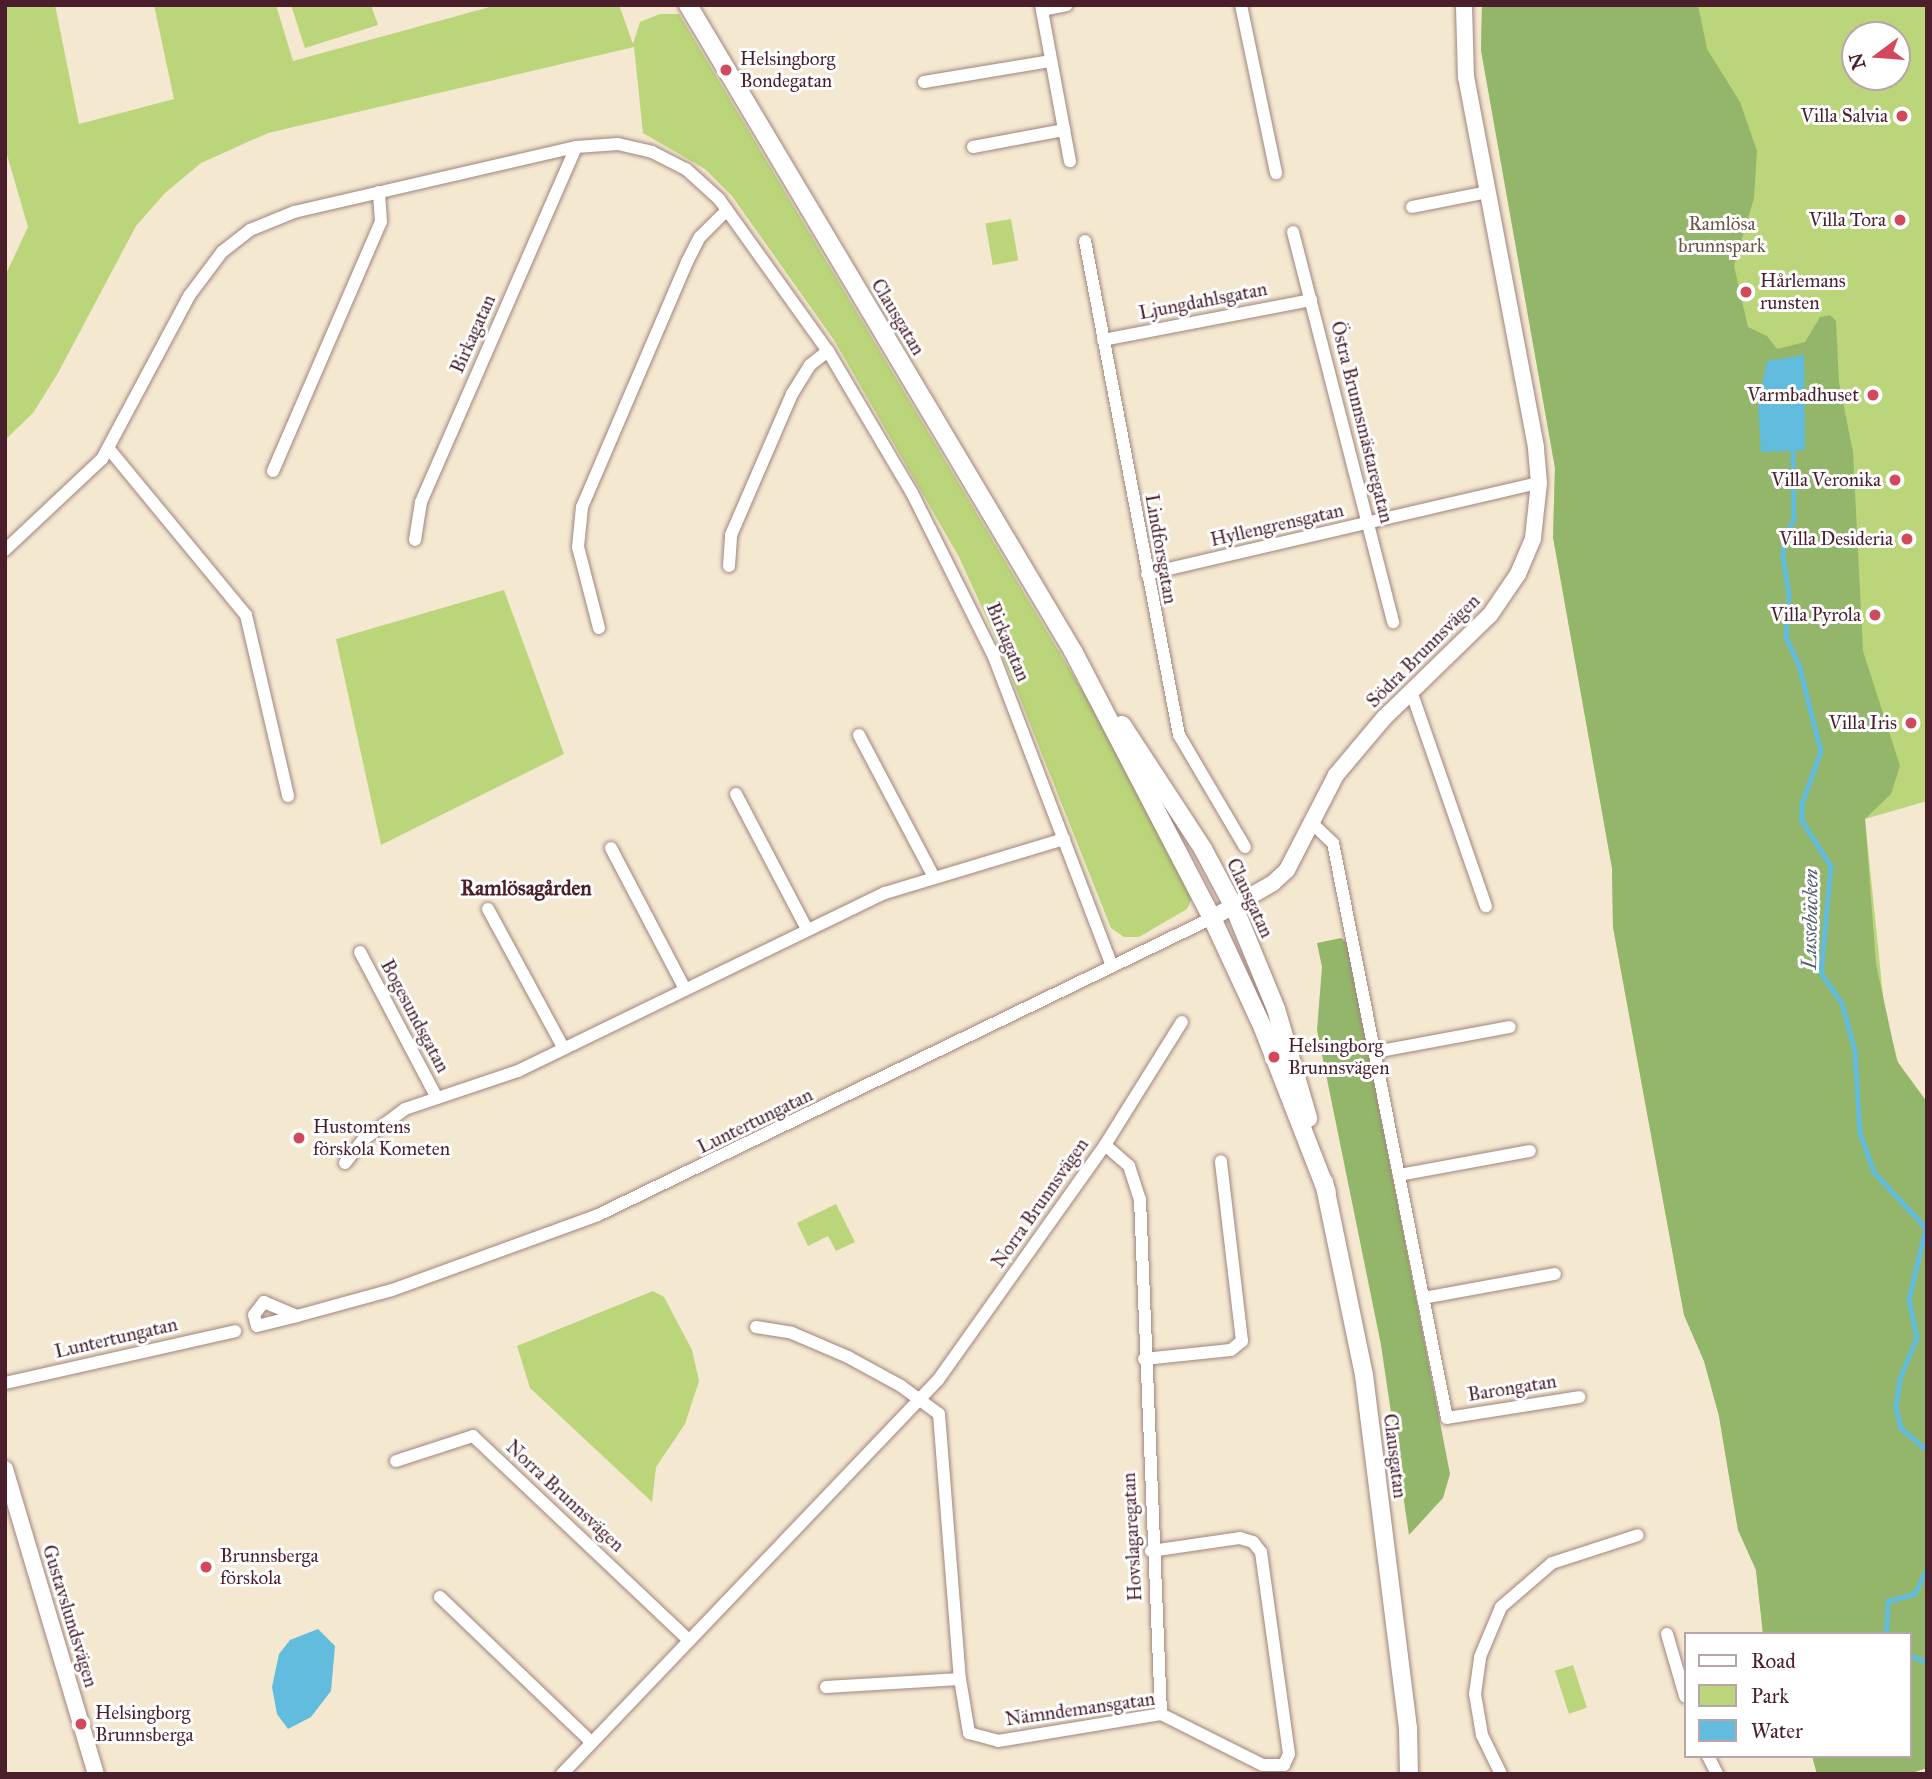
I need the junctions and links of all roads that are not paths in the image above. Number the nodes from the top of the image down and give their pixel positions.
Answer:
1 (688, 5) edge
2 (1066, 5) edge
3 (1241, 5) edge
4 (1464, 5) edge
5 (1041, 7) edge
6 (1051, 61) junction
7 (924, 82) dead end
8 (1064, 130) junction
9 (576, 147) junction
10 (973, 148) dead end
11 (1070, 161) dead end
12 (1276, 173) dead end
13 (379, 192) junction
14 (1488, 192) junction
15 (1412, 207) dead end
16 (727, 210) junction
17 (1293, 232) dead end
18 (1084, 241) dead end
19 (1311, 300) junction
20 (1103, 340) junction
21 (828, 351) junction
22 (109, 449) junction
23 (273, 471) dead end
24 (1539, 484) junction
25 (1368, 523) junction
26 (415, 540) dead end
27 (5, 550) edge
28 (729, 566) dead end
29 (1147, 574) junction
30 (1393, 622) dead end
31 (599, 628) dead end
32 (1073, 651) junction
33 (1411, 691) junction
34 (859, 735) dead end
35 (736, 794) dead end
36 (288, 796) dead end
37 (1312, 823) junction
38 (1064, 839) junction
39 (1245, 847) dead end
40 (611, 848) dead end
41 (934, 877) junction
42 (1486, 906) dead end
43 (1234, 907) junction
44 (488, 909) dead end
45 (1212, 918) junction
46 (807, 929) junction
47 (360, 952) dead end
48 (1112, 966) junction
49 (685, 989) junction
50 (1182, 1022) dead end
51 (1510, 1027) dead end
52 (564, 1049) junction
53 (1375, 1052) junction
54 (437, 1098) junction
55 (1105, 1145) junction
56 (1531, 1152) dead end
57 (1221, 1161) dead end
58 (345, 1164) dead end
59 (1399, 1175) junction
60 (1327, 1192) junction
61 (1555, 1274) dead end
62 (1423, 1298) junction
63 (297, 1317) dead end
64 (755, 1327) dead end
65 (235, 1331) dead end
66 (1144, 1359) junction
67 (5, 1383) edge
68 (1579, 1397) dead end
69 (920, 1399) junction
70 (396, 1461) dead end
71 (5, 1469) edge
72 (1638, 1535) dead end
73 (1151, 1552) junction
74 (440, 1597) dead end
75 (1667, 1634) dead end
76 (689, 1640) junction
77 (960, 1679) junction
78 (826, 1687) dead end
79 (1684, 1693) edge
80 (1161, 1714) junction
81 (1408, 1728) junction
82 (590, 1741) junction
83 (1710, 1758) edge
84 (96, 1774) edge
85 (562, 1774) edge
86 (1409, 1774) edge
87 (1418, 1774) edge
88 (1501, 1774) edge
89 (1717, 1774) edge

1 - 32 main road, Clausgatan
2 - 5 street
3 - 12 street
4 - 14 street, Södra Brunnsvägen
5 - 6 street
6 - 7 street
6 - 8 street
8 - 10 street
8 - 11 street
9 - 13 street, Birkagatan
9 - 16 street, Birkagatan
9 - 26 street, Birkagatan
13 - 22 street, Birkagatan
13 - 23 street
14 - 15 street
14 - 24 street, Södra Brunnsvägen
16 - 21 street, Birkagatan
16 - 31 street
17 - 19 street, Östra Brunnsmästaregatan
18 - 20 street, Lindforsgatan
19 - 20 street, Ljungdahlsgatan
19 - 25 street, Östra Brunnsmästaregatan
20 - 29 street, Lindforsgatan
21 - 28 street
21 - 38 street, Birkagatan
22 - 27 street, Birkagatan
22 - 36 street
24 - 25 street, Hyllengrensgatan
24 - 33 street, Södra Brunnsvägen
25 - 29 street, Hyllengrensgatan
25 - 30 street, Östra Brunnsmästaregatan
29 - 39 street, Lindforsgatan
32 - 43 main road, Clausgatan
32 - 45 main road, Clausgatan
33 - 37 street, Södra Brunnsvägen
33 - 42 street
34 - 41 street
35 - 46 street
37 - 43 street, Södra Brunnsvägen
37 - 53 street, Barongatan
38 - 41 street, Bogesundsgatan
38 - 48 street, Birkagatan
40 - 49 street
41 - 46 street, Bogesundsgatan
43 - 45 street, Södra Brunnsvägen
43 - 60 main road, Clausgatan
44 - 52 street
45 - 48 street, Luntertungatan
45 - 60 main road, Clausgatan
46 - 49 street, Bogesundsgatan
47 - 54 street, Bogesundsgatan
48 - 63 street, Luntertungatan
49 - 52 street, Bogesundsgatan
50 - 55 street, Norra Brunnsvägen
51 - 53 street
52 - 54 street, Bogesundsgatan
53 - 59 street, Barongatan
54 - 58 street, Bogesundsgatan
55 - 66 street, Hovslagaregatan
55 - 69 street, Norra Brunnsvägen
56 - 59 street
57 - 66 street
59 - 62 street, Barongatan
60 - 81 main road, Clausgatan
61 - 62 street
62 - 68 street, Barongatan
64 - 69 street
65 - 67 street, Luntertungatan
66 - 73 street, Hovslagaregatan
69 - 76 street, Norra Brunnsvägen
69 - 77 street, Nämndemansgatan
70 - 76 street, Norra Brunnsvägen
71 - 84 street, Gustavslundsvägen
72 - 88 street
73 - 80 street, Hovslagaregatan
73 - 80 street, Nämndemansgatan
74 - 82 street
75 - 79 street
76 - 82 street, Norra Brunnsvägen
77 - 78 street
77 - 80 street, Nämndemansgatan
81 - 86 main road, Clausgatan
81 - 87 main road, Clausgatan
82 - 85 street, Norra Brunnsvägen
83 - 89 street

